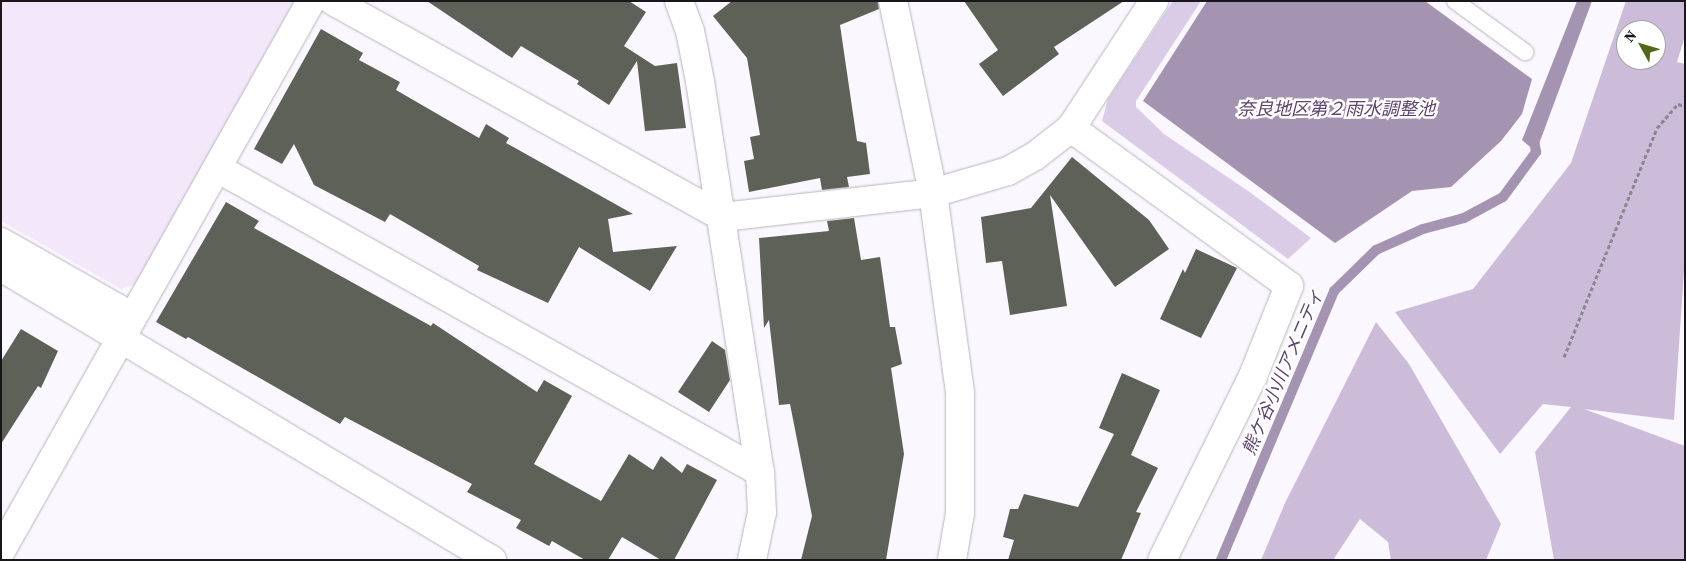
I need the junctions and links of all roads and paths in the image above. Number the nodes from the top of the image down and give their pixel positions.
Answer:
1 (311, 1) edge
2 (333, 1) edge
3 (680, 1) edge
4 (892, 1) edge
5 (1154, 1) edge
6 (1455, 1) edge
7 (1525, 52) dead end
8 (1685, 106) edge
9 (1071, 128) junction
10 (217, 168) junction
11 (933, 193) junction
12 (723, 217) junction
13 (1, 240) edge
14 (1, 267) edge
15 (127, 327) junction
16 (1564, 357) dead end
17 (760, 472) junction
18 (1, 551) edge
19 (492, 560) edge
20 (752, 560) edge
21 (952, 560) edge
22 (1162, 560) edge

1 - 10 street
2 - 12 street
3 - 12 street
4 - 11 street
5 - 9 street
6 - 7 lane
8 - 16 path
9 - 11 street
9 - 22 street
10 - 15 street
10 - 17 street
11 - 12 street
11 - 21 street
12 - 17 street
13 - 15 street
14 - 15 street
15 - 18 street
15 - 19 street
17 - 20 street

